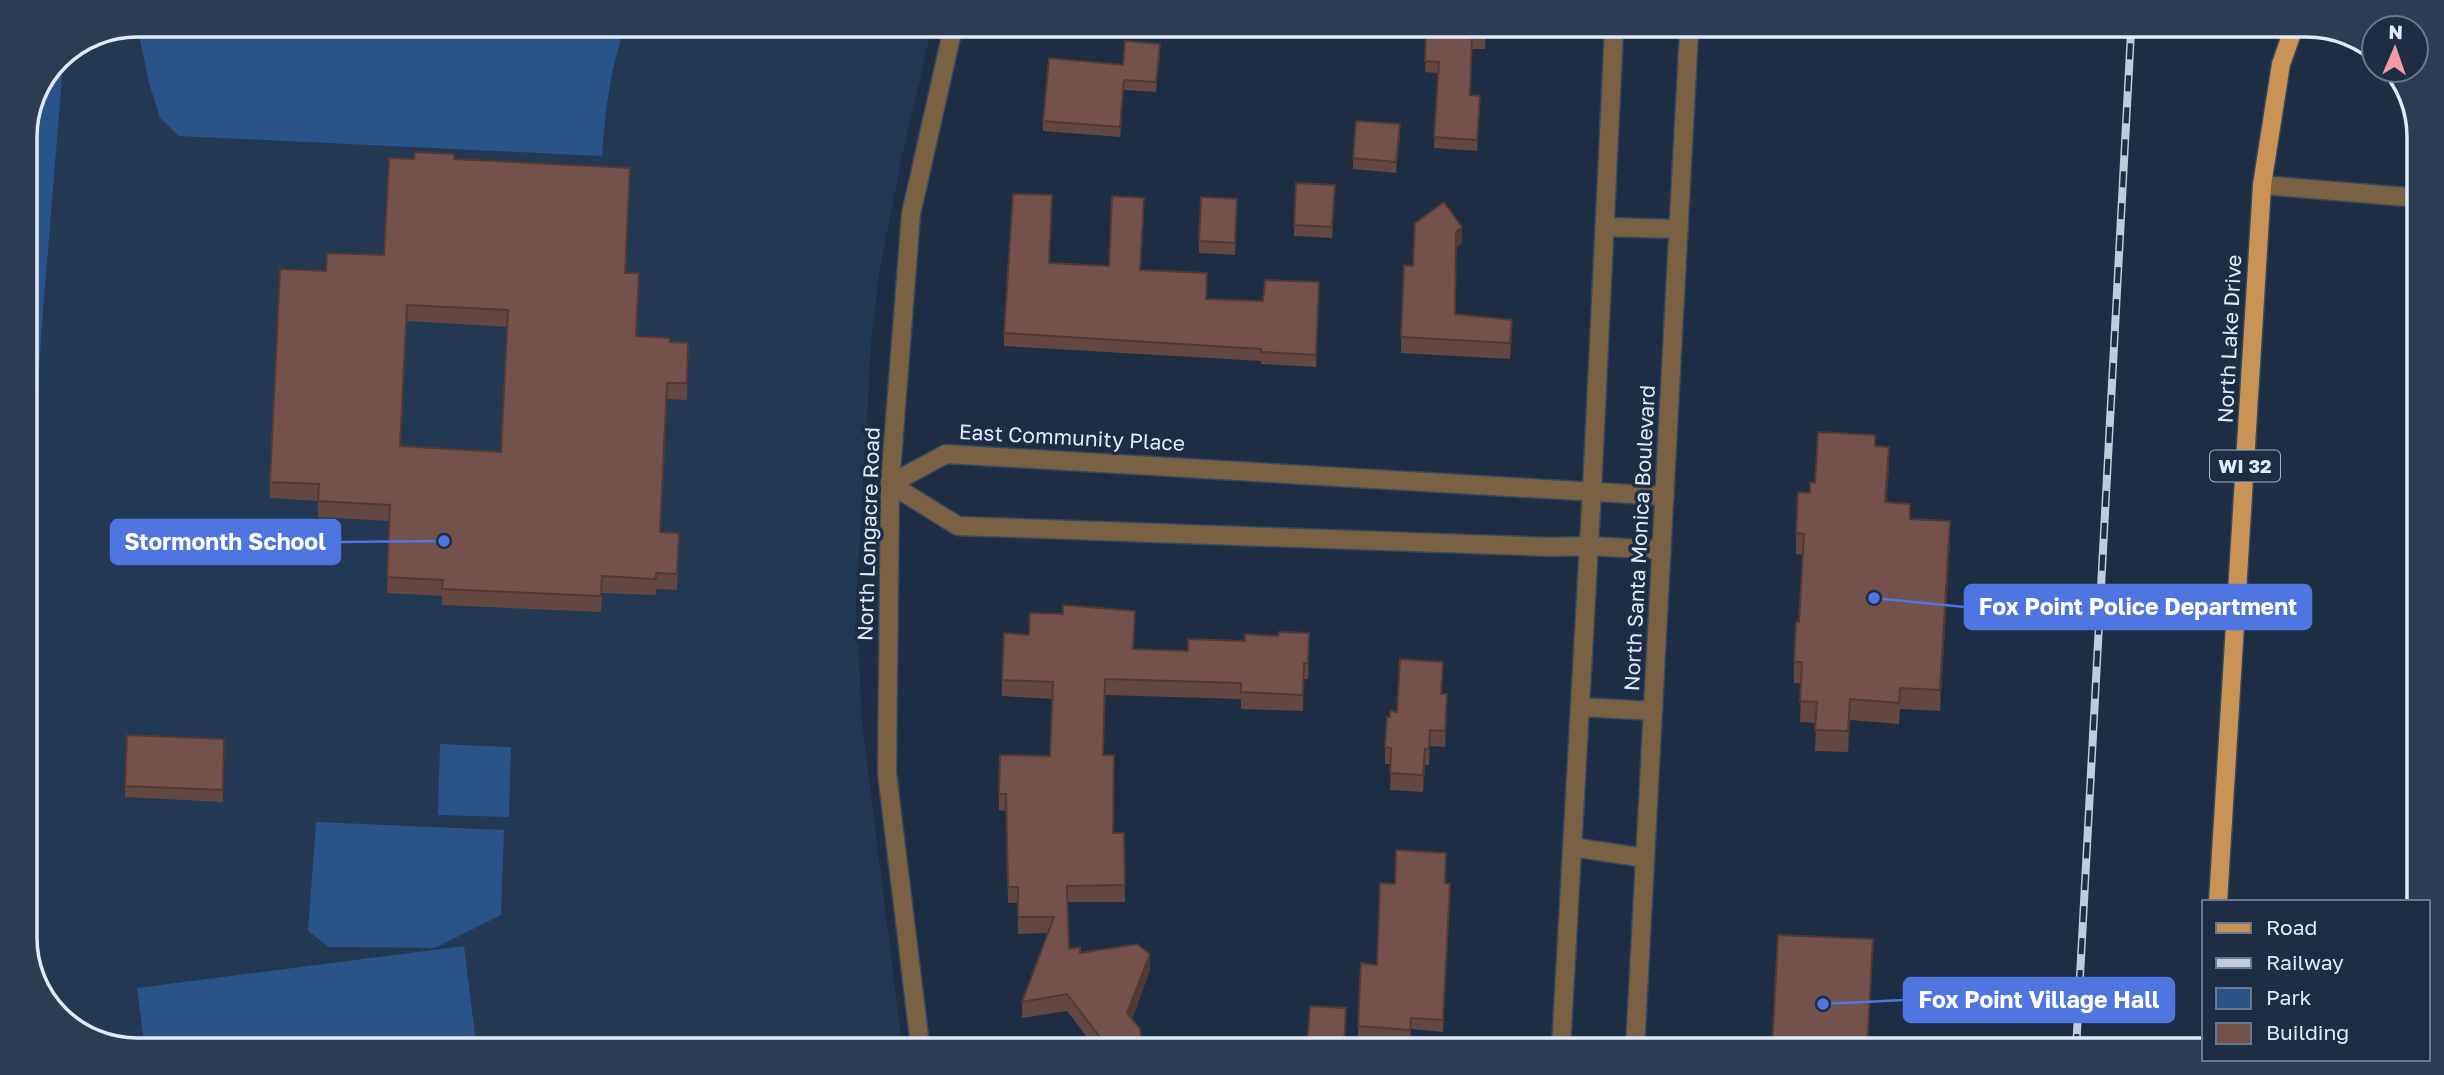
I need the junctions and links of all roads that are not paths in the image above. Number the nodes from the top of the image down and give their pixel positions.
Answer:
1 (951, 37) edge
2 (1614, 37) edge
3 (1689, 37) edge
4 (2291, 37) edge
5 (2262, 185) junction
6 (2407, 197) edge
7 (1605, 227) junction
8 (1679, 229) junction
9 (890, 484) junction
10 (1592, 490) junction
11 (1665, 496) junction
12 (1589, 546) junction
13 (1662, 550) junction
14 (1580, 707) junction
15 (1653, 711) junction
16 (1572, 847) junction
17 (1645, 858) junction
18 (2218, 900) edge
19 (919, 1038) edge
20 (1562, 1038) edge
21 (1636, 1038) edge

1 - 9 street, North Longacre Road
2 - 7 street
3 - 8 street, North Santa Monica Boulevard
4 - 5 main road, North Lake Drive / WI 32
5 - 6 street
5 - 18 main road, North Lake Drive / WI 32
7 - 8 street
7 - 10 street
8 - 11 street, North Santa Monica Boulevard
9 - 10 street, East Community Place
9 - 12 street
9 - 19 street, North Longacre Road
10 - 11 street, East Community Place
10 - 12 street
11 - 13 street, North Santa Monica Boulevard
12 - 13 street
12 - 14 street
13 - 15 street, North Santa Monica Boulevard
14 - 15 street
14 - 16 street
15 - 17 street, North Santa Monica Boulevard
16 - 17 street
16 - 20 street
17 - 21 street, North Santa Monica Boulevard

